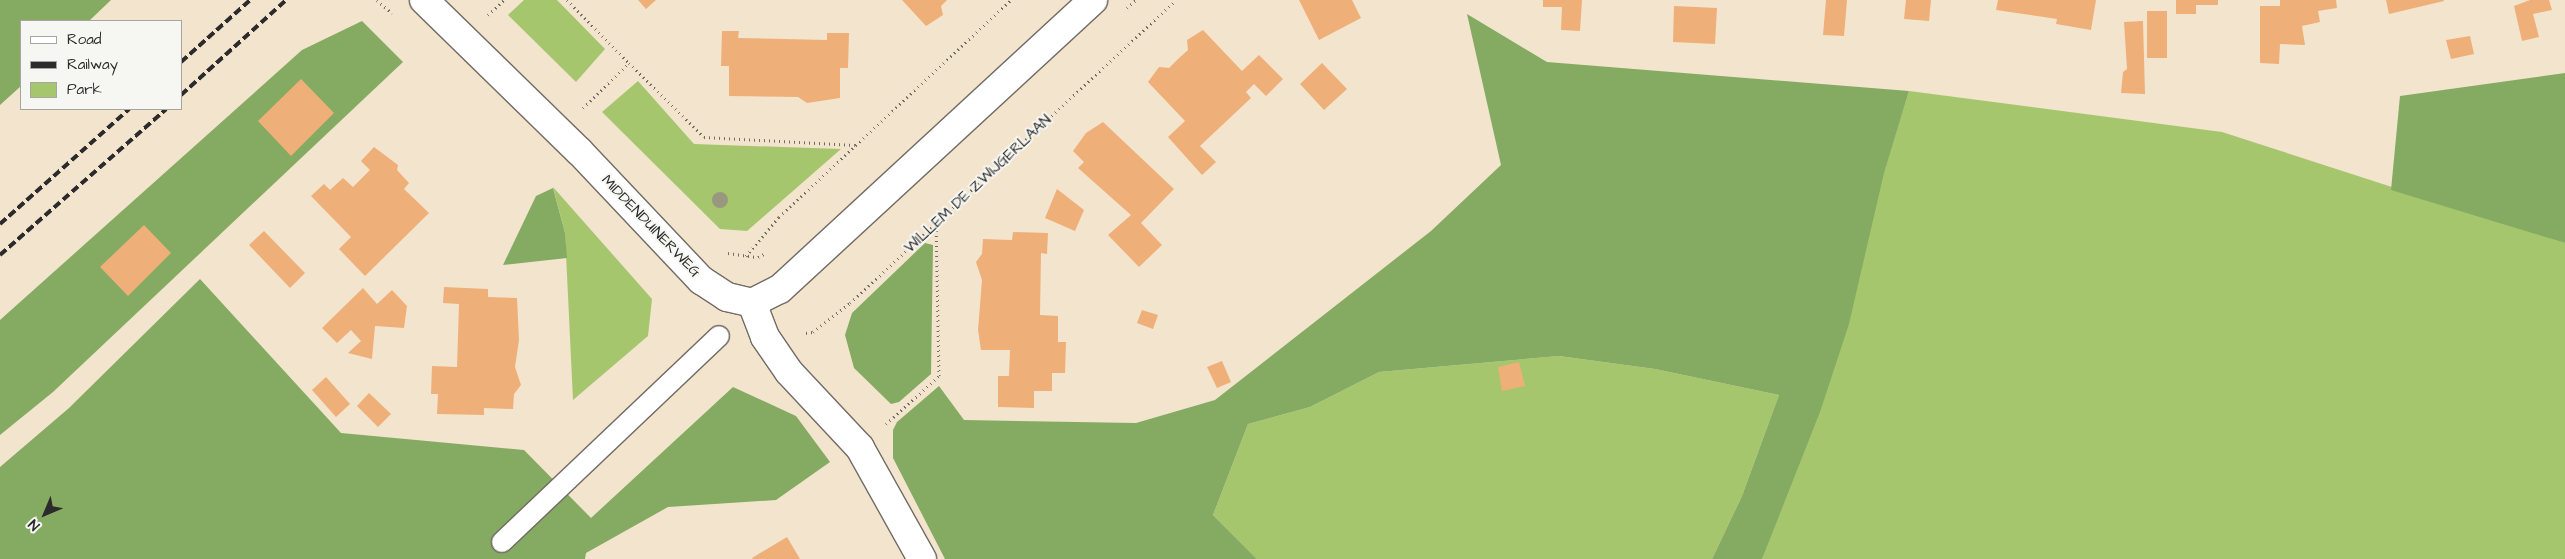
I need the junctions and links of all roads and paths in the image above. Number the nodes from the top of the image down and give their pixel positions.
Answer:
1 (424, 0) edge
2 (504, 0) edge
3 (567, 0) edge
4 (1011, 0) edge
5 (1093, 0) edge
6 (1176, 0) edge
7 (486, 18) dead end
8 (629, 63) junction
9 (578, 112) dead end
10 (855, 145) junction
11 (936, 223) junction
12 (746, 257) dead end
13 (752, 303) junction
14 (719, 336) dead end
15 (765, 337) junction
16 (860, 448) junction
17 (502, 542) dead end
18 (922, 559) edge

1 - 13 street, MIDDENDUINERWEG
2 - 7 path
3 - 8 path
4 - 10 path
5 - 13 street
6 - 11 path, WILLEM DE ZWIJGERLAAN
8 - 9 path
8 - 10 path
10 - 12 path
11 - 15 path, WILLEM DE ZWIJGERLAAN
11 - 16 path
13 - 15 street
14 - 17 lane
15 - 16 street
16 - 18 street

